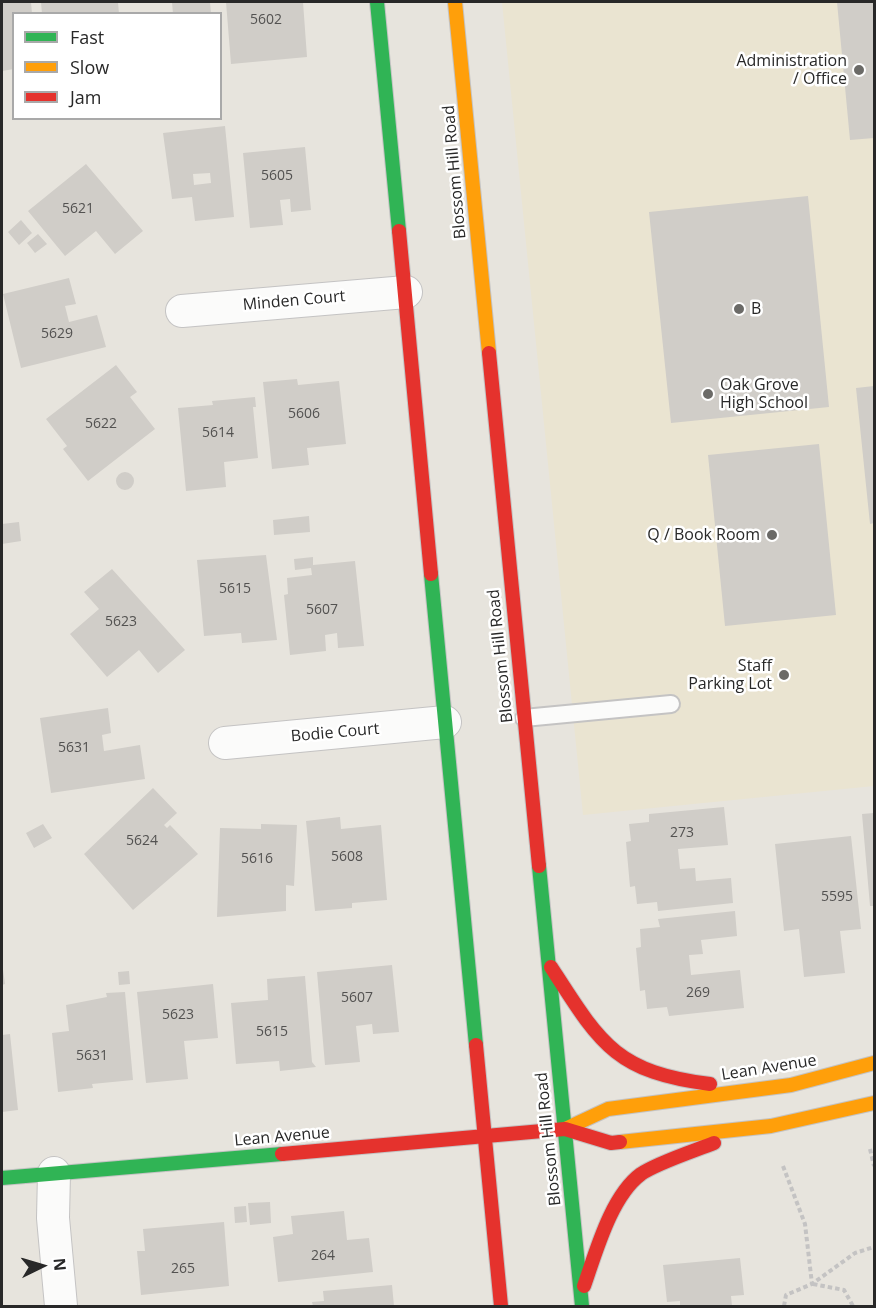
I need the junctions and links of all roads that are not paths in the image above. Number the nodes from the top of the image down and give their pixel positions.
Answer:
1 (377, 2) edge
2 (455, 2) edge
3 (406, 292) junction
4 (182, 311) dead end
5 (671, 704) dead end
6 (524, 718) junction
7 (446, 723) junction
8 (225, 743) dead end
9 (548, 963) junction
10 (874, 1063) edge
11 (759, 1088) junction
12 (874, 1103) edge
13 (762, 1127) junction
14 (565, 1129) junction
15 (485, 1135) junction
16 (54, 1173) junction
17 (2, 1178) edge
18 (582, 1300) edge
19 (61, 1306) edge
20 (501, 1306) edge

1 - 3 main road
2 - 6 main road, Blossom Hill Road
3 - 4 street, Minden Court
3 - 7 main road
5 - 6 lane
6 - 9 main road, Blossom Hill Road
7 - 8 street, Bodie Court
7 - 15 main road
9 - 11 main road
9 - 14 main road, Blossom Hill Road
10 - 11 main road, Lean Avenue
11 - 14 main road, Lean Avenue
12 - 13 main road, Lean Avenue
13 - 14 main road, Lean Avenue
13 - 18 main road
14 - 15 main road, Lean Avenue
14 - 18 main road, Blossom Hill Road
15 - 16 main road, Lean Avenue
15 - 20 main road
16 - 17 main road, Lean Avenue
16 - 19 street

